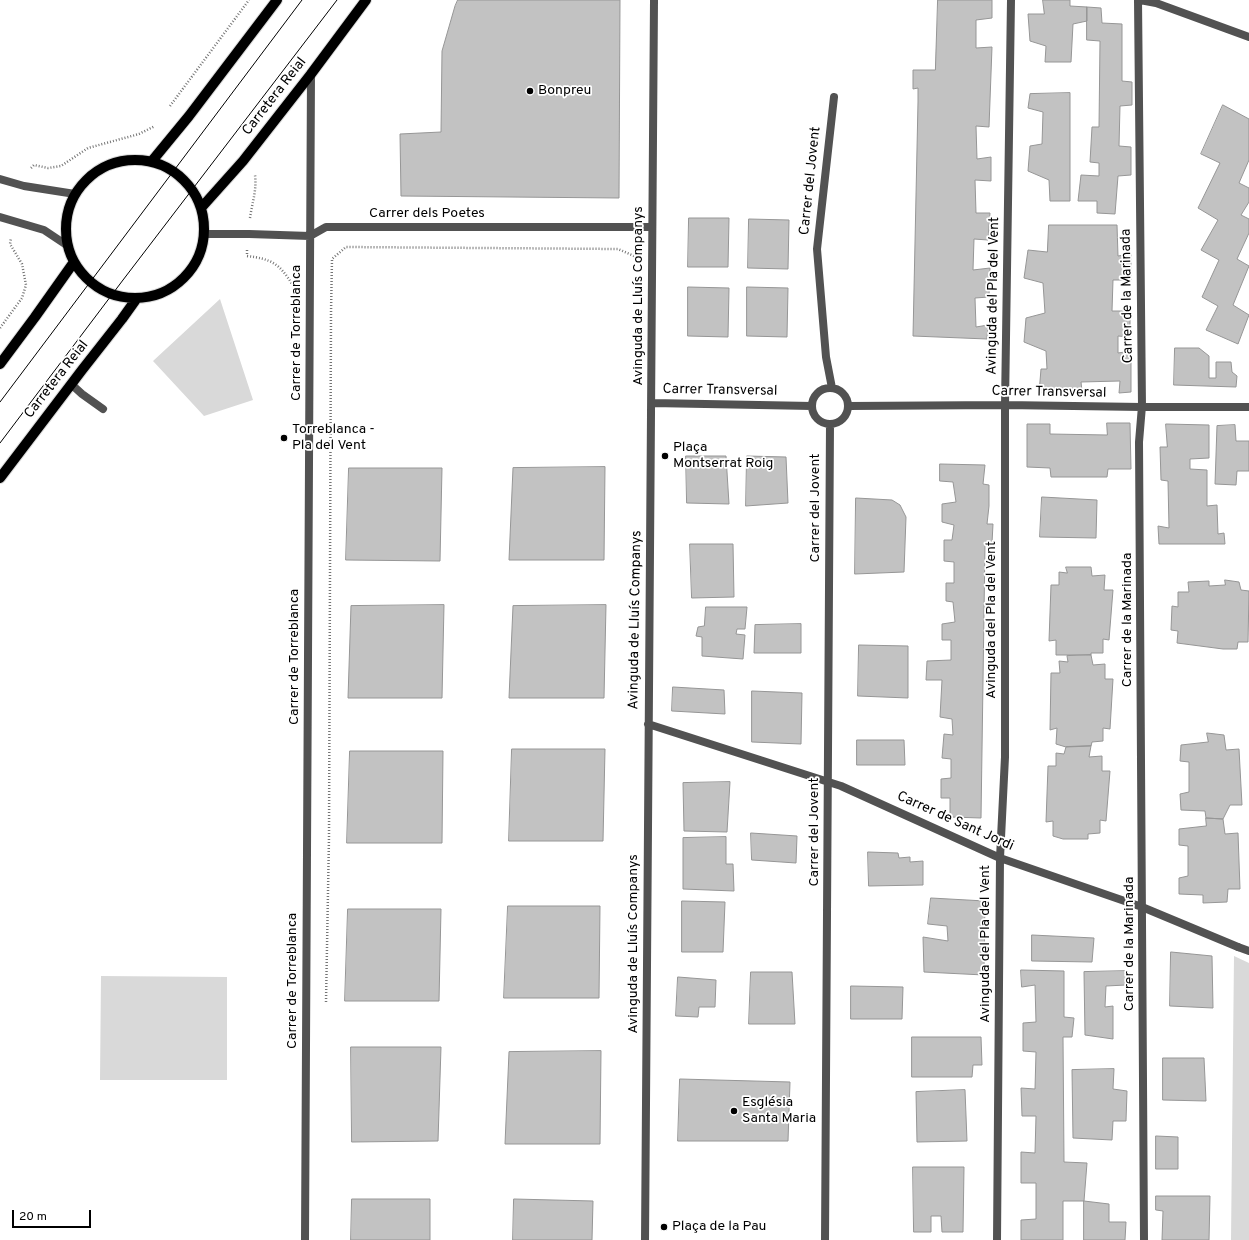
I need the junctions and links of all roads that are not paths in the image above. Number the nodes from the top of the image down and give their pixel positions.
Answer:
1 (277, 0) edge
2 (366, 0) edge
3 (654, 0) edge
4 (1010, 0) edge
5 (1139, 0) edge
6 (1249, 38) edge
7 (311, 74) junction
8 (834, 97) dead end
9 (152, 161) junction
10 (0, 179) edge
11 (75, 194) junction
12 (201, 208) junction
13 (0, 217) edge
14 (652, 227) junction
15 (204, 234) junction
16 (310, 236) junction
17 (68, 246) junction
18 (74, 262) junction
19 (137, 298) junction
20 (0, 364) edge
21 (71, 384) junction
22 (832, 388) junction
23 (652, 403) junction
24 (1005, 405) junction
25 (812, 406) junction
26 (848, 406) junction
27 (1142, 407) junction
28 (1249, 407) edge
29 (103, 409) dead end
30 (830, 424) junction
31 (0, 478) edge
32 (648, 724) junction
33 (828, 782) junction
34 (1000, 858) junction
35 (1142, 907) junction
36 (1249, 951) edge
37 (305, 1240) edge
38 (645, 1240) edge
39 (824, 1240) edge
40 (997, 1240) edge
41 (1144, 1240) edge

1 - 9 main road
2 - 7 main road, Carretera Reial
3 - 14 street, Avinguda de Lluís Companys
4 - 24 street, Avinguda del Pla del Vent
5 - 6 street
5 - 27 street, Carrer de la Marinada
7 - 12 main road, Carretera Reial
7 - 16 street, Carrer de Torreblanca
8 - 22 street, Carrer del Jovent
9 - 11 main road
9 - 12 main road
10 - 11 street
11 - 17 main road
12 - 15 main road
13 - 17 street
14 - 16 street, Carrer dels Poetes
14 - 23 street, Avinguda de Lluís Companys
15 - 16 street, Carrer dels Poetes
15 - 19 main road
16 - 37 street, Carrer de Torreblanca
17 - 18 main road
18 - 19 main road
18 - 20 main road
19 - 21 main road, Carretera Reial
21 - 29 street
21 - 31 main road, Carretera Reial
22 - 25 street
22 - 26 street
23 - 25 street, Carrer Transversal
23 - 32 street, Avinguda de Lluís Companys
24 - 26 street, Carrer Transversal
24 - 27 street, Carrer Transversal
24 - 34 street, Avinguda del Pla del Vent
25 - 30 street
26 - 30 street
27 - 28 street, Carrer Transversal
27 - 35 street, Carrer de la Marinada
30 - 33 street, Carrer del Jovent
32 - 33 street, Carrer de Sant Jordi
32 - 38 street, Avinguda de Lluís Companys
33 - 34 street, Carrer de Sant Jordi
33 - 39 street, Carrer del Jovent
34 - 35 street, Carrer de Sant Jordi
34 - 40 street, Avinguda del Pla del Vent
35 - 36 street, Carrer de Sant Jordi
35 - 41 street, Carrer de la Marinada

